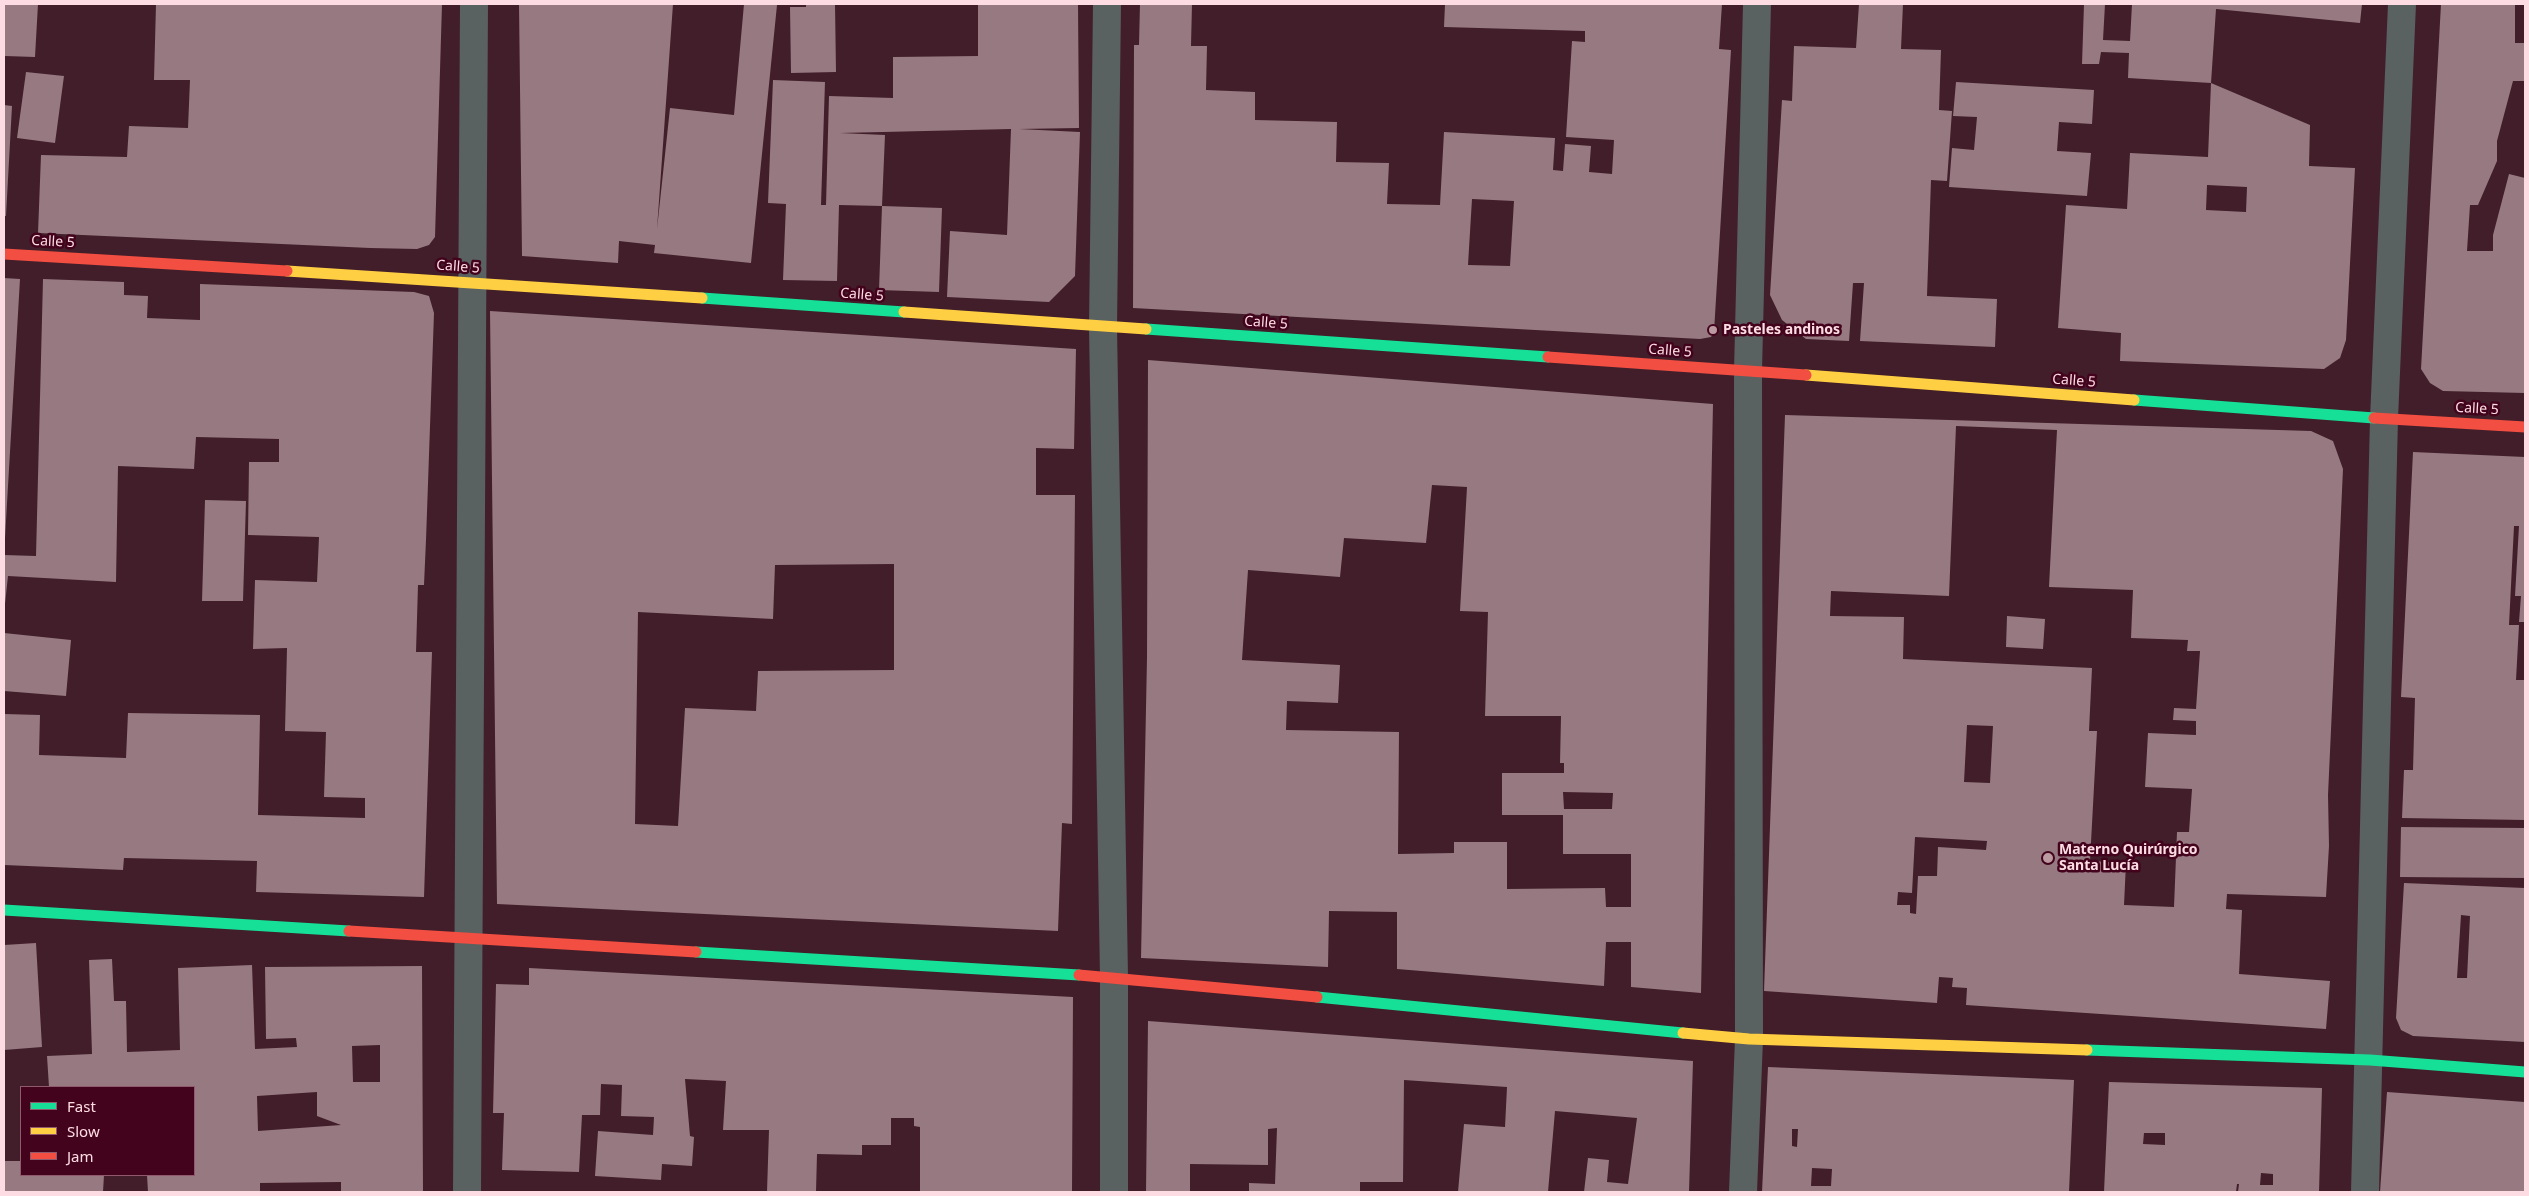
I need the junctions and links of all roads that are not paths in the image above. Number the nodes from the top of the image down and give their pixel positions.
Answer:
1 (474, 4) edge
2 (1107, 4) edge
3 (1758, 4) edge
4 (2402, 4) edge
5 (4, 254) edge
6 (473, 282) junction
7 (1103, 327) junction
8 (1748, 371) junction
9 (2384, 419) junction
10 (2525, 427) edge
11 (4, 910) edge
12 (469, 937) junction
13 (1114, 977) junction
14 (1749, 1039) junction
15 (2370, 1060) junction
16 (2525, 1072) edge
17 (467, 1192) edge
18 (1114, 1192) edge
19 (1743, 1192) edge
20 (2365, 1192) edge

1 - 6 street
2 - 7 street
3 - 8 street
4 - 9 street
5 - 6 street, Calle 5
6 - 7 street, Calle 5
6 - 12 street
7 - 8 street, Calle 5
7 - 13 street
8 - 9 street, Calle 5
8 - 14 street
9 - 10 street, Calle 5
9 - 15 street
11 - 12 street
12 - 13 street
12 - 17 street
13 - 14 street
13 - 18 street
14 - 15 street
14 - 19 street
15 - 16 street
15 - 20 street

